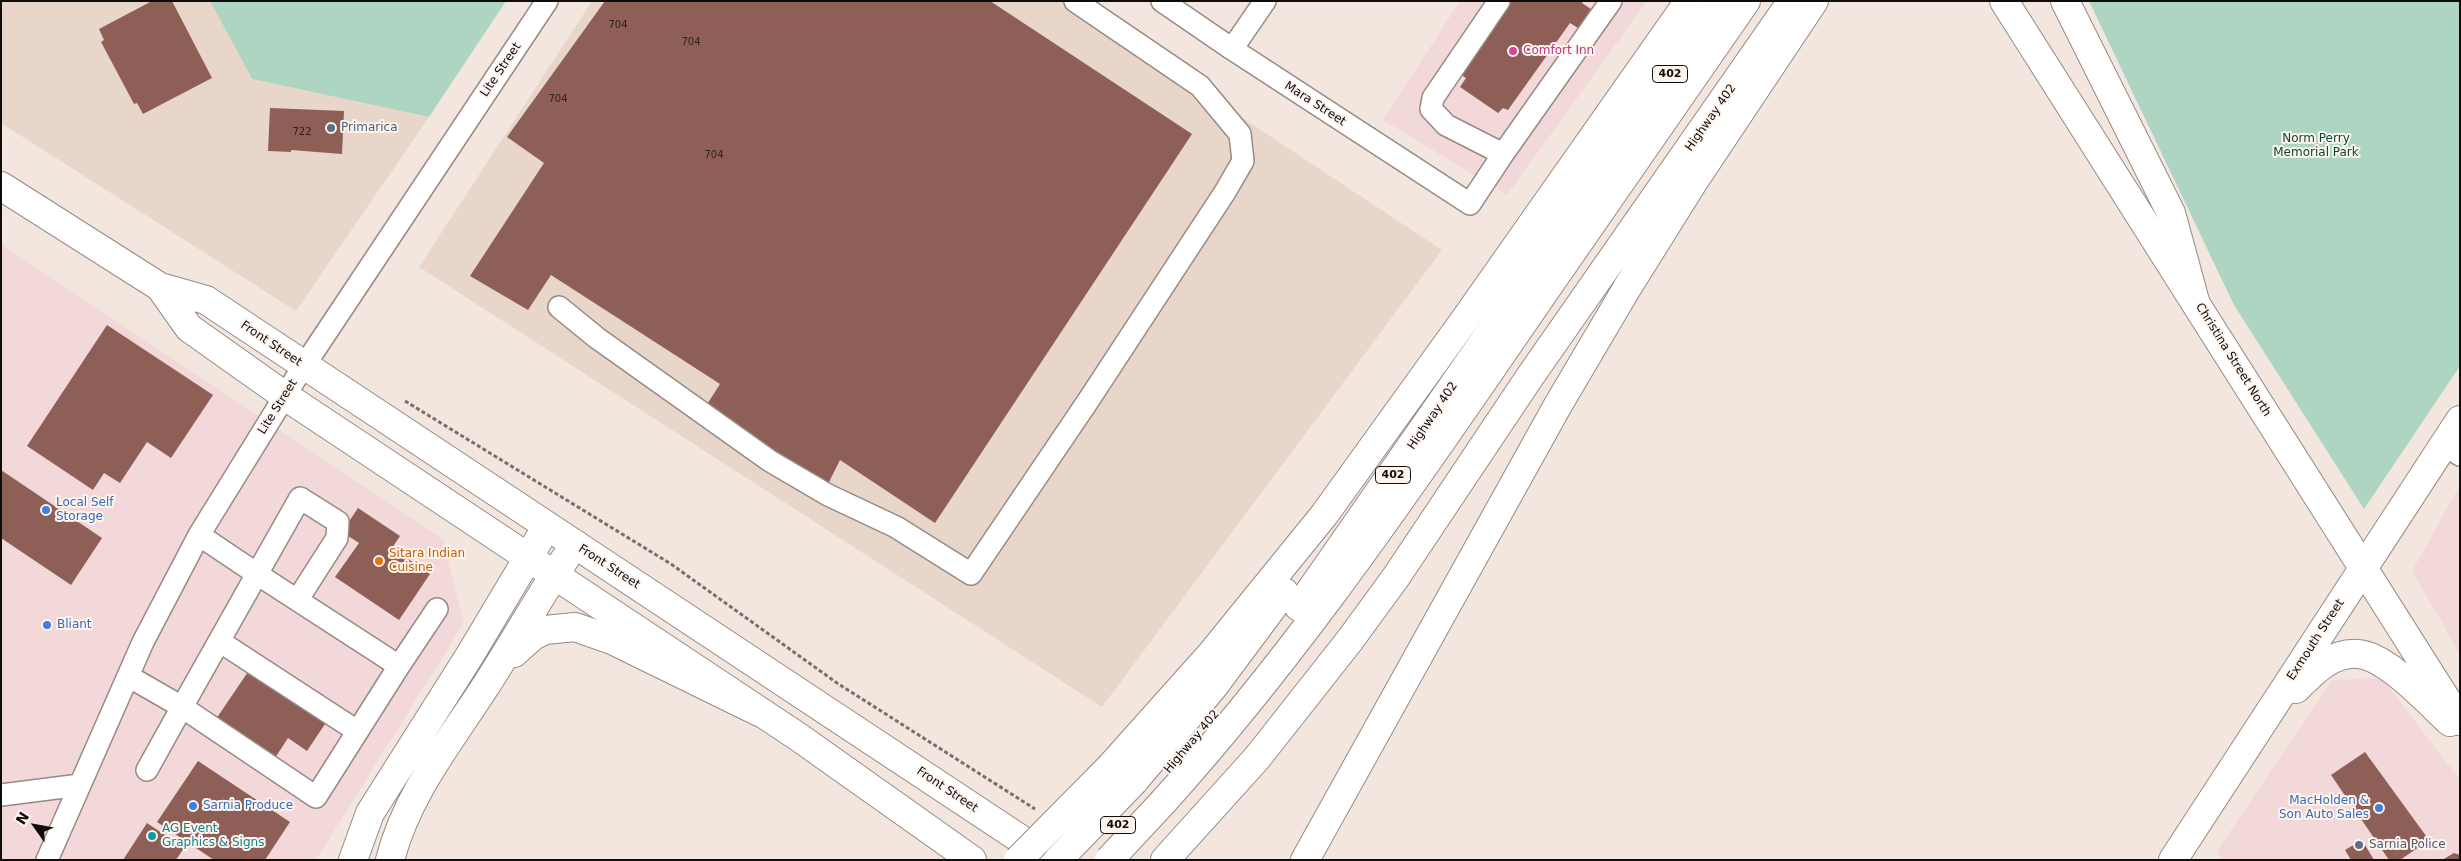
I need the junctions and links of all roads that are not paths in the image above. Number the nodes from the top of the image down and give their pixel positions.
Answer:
1 (547, 1) edge
2 (1075, 1) edge
3 (1162, 1) edge
4 (1265, 1) edge
5 (1499, 1) edge
6 (1611, 1) edge
7 (1688, 1) edge
8 (1720, 1) edge
9 (1746, 1) edge
10 (1792, 1) edge
11 (1814, 1) edge
12 (2004, 1) edge
13 (2064, 1) edge
14 (1232, 49) junction
15 (1502, 154) junction
16 (1, 186) edge
17 (2195, 301) junction
18 (559, 306) dead end
19 (1466, 318) junction
20 (295, 380) junction
21 (2460, 420) edge
22 (2452, 450) edge
23 (547, 526) junction
24 (199, 534) junction
25 (575, 544) junction
26 (527, 557) junction
27 (2363, 567) junction
28 (257, 574) junction
29 (554, 574) junction
30 (298, 599) junction
31 (437, 608) dead end
32 (219, 641) junction
33 (399, 666) junction
34 (128, 676) junction
35 (485, 687) junction
36 (182, 707) junction
37 (759, 712) junction
38 (2265, 720) junction
39 (2460, 721) edge
40 (358, 731) junction
41 (2460, 732) edge
42 (147, 770) dead end
43 (80, 785) junction
44 (1150, 791) junction
45 (1, 795) edge
46 (2181, 856) edge
47 (47, 860) edge
48 (353, 860) edge
49 (390, 860) edge
50 (972, 860) edge
51 (1018, 860) edge
52 (1052, 860) edge
53 (1058, 860) edge
54 (1085, 860) edge
55 (1109, 860) edge
56 (1165, 860) edge
57 (1305, 860) edge

1 - 20 street, Lite Street
2 - 18 street
3 - 14 street, Mara Street
4 - 14 street
5 - 15 street
6 - 15 street
7 - 19 main road
8 - 44 main road, Highway 402 / 402
9 - 44 main road
10 - 56 main road, Highway 402
11 - 57 main road
12 - 17 main road, Christina Street North
13 - 17 main road
14 - 15 street, Mara Street
16 - 20 main road, Front Street
17 - 27 main road, Christina Street North
19 - 44 main road
19 - 51 main road, bridge
20 - 23 main road, Front Street
20 - 24 street, Lite Street
20 - 26 main road, Front Street
21 - 22 main road, Exmouth Street
22 - 27 main road, Exmouth Street
23 - 25 main road, Front Street
23 - 26 main road
24 - 28 street
24 - 34 street, Lite Street
25 - 29 main road
25 - 52 main road, Front Street
26 - 29 main road, Front Street
26 - 48 main road
27 - 38 main road, Exmouth Street
27 - 39 main road, Christina Street North
28 - 30 street
28 - 30 street
28 - 32 street
29 - 35 main road
29 - 37 main road, Front Street
30 - 33 street
31 - 33 street
32 - 36 street
32 - 40 street
33 - 40 street
34 - 36 street
34 - 43 street, Lite Street
35 - 37 main road
35 - 49 main road
36 - 40 street
36 - 42 street
37 - 50 main road, Front Street
38 - 41 main road
38 - 46 main road, Exmouth Street
43 - 45 street
43 - 47 street, Lite Street
44 - 53 main road, bridge
44 - 54 main road, Highway 402 / 402
44 - 55 main road, bridge

